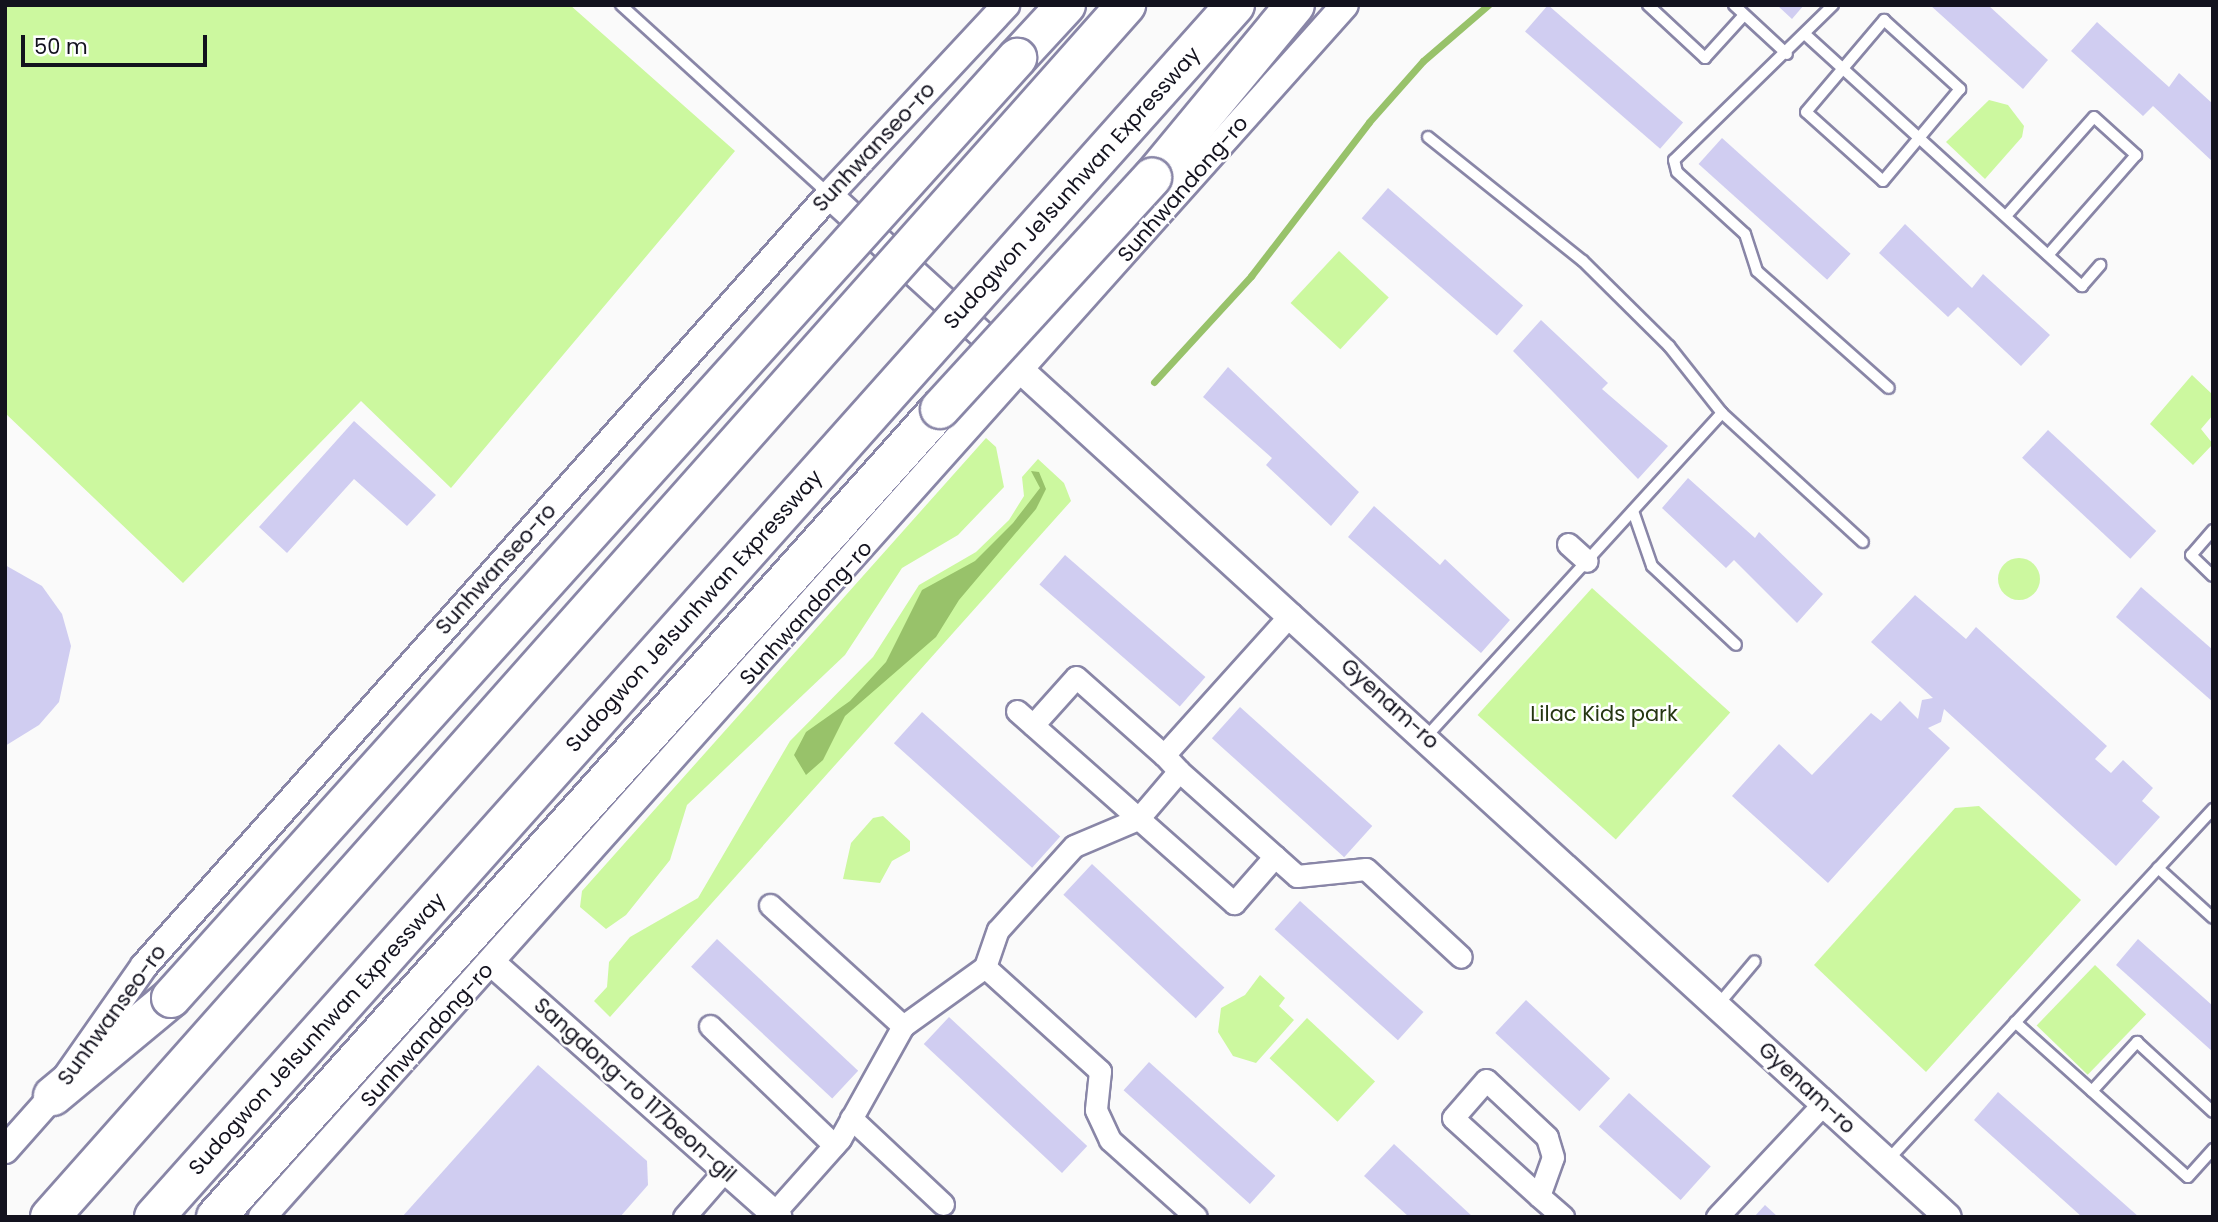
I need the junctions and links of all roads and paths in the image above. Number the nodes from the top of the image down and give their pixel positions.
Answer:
1 (621, 5) edge
2 (1006, 5) edge
3 (1066, 5) edge
4 (1126, 5) edge
5 (1235, 5) edge
6 (1295, 5) edge
7 (1345, 5) edge
8 (1648, 5) edge
9 (1734, 5) edge
10 (1833, 5) edge
11 (1744, 15) junction
12 (1807, 36) junction
13 (1787, 54) junction
14 (1843, 69) junction
15 (1428, 137) dead end
16 (1919, 138) junction
17 (829, 195) junction
18 (2006, 216) junction
19 (2048, 255) junction
20 (2100, 265) dead end
21 (1022, 370) junction
22 (1889, 388) dead end
23 (1722, 413) junction
24 (1633, 511) junction
25 (2213, 530) edge
26 (1863, 542) dead end
27 (1568, 544) dead end
28 (1587, 561) junction
29 (2213, 576) edge
30 (1291, 614) junction
31 (1736, 645) dead end
32 (1426, 737) junction
33 (1164, 755) junction
34 (1179, 771) junction
35 (2213, 809) edge
36 (1138, 819) junction
37 (1275, 856) junction
38 (2158, 868) junction
39 (770, 905) dead end
40 (2210, 911) edge
41 (1461, 957) dead end
42 (1755, 961) dead end
43 (492, 963) junction
44 (985, 967) junction
45 (1718, 1005) junction
46 (2015, 1022) junction
47 (710, 1026) dead end
48 (903, 1026) junction
49 (2092, 1091) junction
50 (53, 1096) junction
51 (1824, 1102) junction
52 (2213, 1112) edge
53 (851, 1118) junction
54 (834, 1145) junction
55 (2213, 1149) edge
56 (5, 1150) edge
57 (1887, 1161) junction
58 (725, 1170) junction
59 (1539, 1196) junction
60 (943, 1204) dead end
61 (220, 1212) edge
62 (776, 1215) edge
63 (50, 1217) edge
64 (154, 1217) edge
65 (262, 1217) edge
66 (684, 1217) edge
67 (1196, 1217) edge
68 (1563, 1217) edge
69 (1717, 1217) edge
70 (1948, 1217) edge

1 - 17 lane
2 - 17 street, Sunhwanseo-ro
3 - 50 highway, bridge
4 - 63 highway, bridge
5 - 64 highway, Sudogwon Je1sunhwan Expressway, bridge
6 - 61 highway, bridge
7 - 21 street, Sunhwandong-ro
8 - 11 lane
9 - 11 lane
10 - 12 lane
11 - 13 lane
12 - 13 lane
12 - 14 lane
13 - 22 lane
14 - 16 lane
14 - 16 lane
14 - 16 lane
15 - 23 lane
16 - 18 lane
17 - 21 street, Gyenam-ro
17 - 50 street, Sunhwanseo-ro
18 - 19 lane
18 - 19 lane
19 - 20 lane
21 - 30 street, Gyenam-ro
21 - 43 street, Sunhwandong-ro
23 - 24 lane
23 - 26 lane
24 - 28 lane
24 - 31 lane
25 - 29 lane
27 - 28 street
28 - 32 lane
30 - 32 street, Gyenam-ro
30 - 33 street
32 - 45 street, Gyenam-ro
33 - 34 street
33 - 36 street
34 - 36 street
34 - 37 street
35 - 38 lane
36 - 37 street
36 - 44 street
37 - 41 street
38 - 40 lane
38 - 46 lane
39 - 48 street
42 - 45 lane
43 - 58 street, Sangdong-ro 117beon-gil
43 - 65 street, Sunhwandong-ro
44 - 48 street
44 - 67 street
45 - 51 street, Gyenam-ro
46 - 49 lane
46 - 57 lane
47 - 54 street
48 - 53 street
49 - 52 lane
49 - 55 lane
50 - 56 street, Sunhwanseo-ro
51 - 57 street, Gyenam-ro
51 - 69 street
53 - 54 street
53 - 60 street
54 - 62 street
57 - 70 street, Gyenam-ro
58 - 62 street, Sangdong-ro 117beon-gil
58 - 66 street
59 - 59 street
59 - 68 street

